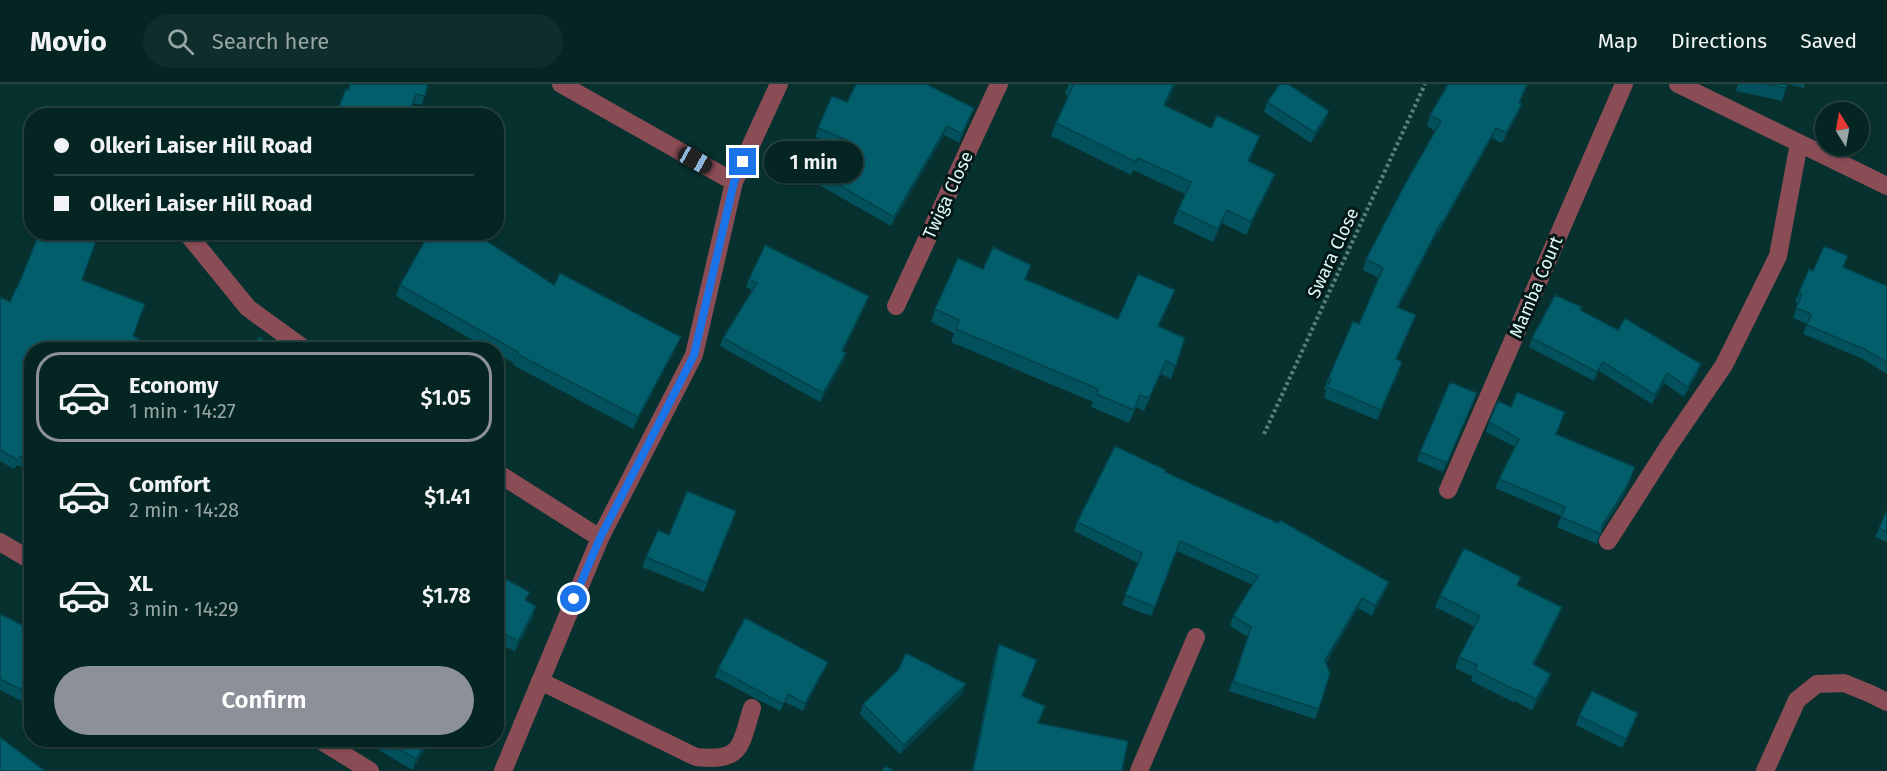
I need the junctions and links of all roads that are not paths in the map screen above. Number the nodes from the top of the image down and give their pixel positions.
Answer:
1 (561, 84) edge
2 (779, 84) edge
3 (999, 84) edge
4 (1624, 84) edge
5 (1678, 84) edge
6 (1799, 143) junction
7 (734, 182) junction
8 (1887, 186) edge
9 (193, 240) edge
10 (896, 306) dead end
11 (295, 342) edge
12 (504, 477) edge
13 (1448, 490) dead end
14 (600, 538) junction
15 (1608, 541) dead end
16 (0, 542) edge
17 (24, 556) edge
18 (1196, 637) dead end
19 (540, 681) junction
20 (1887, 702) edge
21 (752, 708) dead end
22 (331, 747) edge
23 (370, 771) edge
24 (503, 771) edge
25 (1139, 771) edge
26 (1765, 771) edge

1 - 7 street
2 - 7 street
3 - 10 street, Twiga Close
4 - 13 street, Mamba Court
5 - 6 street
6 - 8 street
6 - 15 street
7 - 14 street
9 - 11 street
12 - 14 street
14 - 19 street
16 - 17 street
18 - 25 street
19 - 21 street
19 - 24 street
20 - 26 street
22 - 23 street

